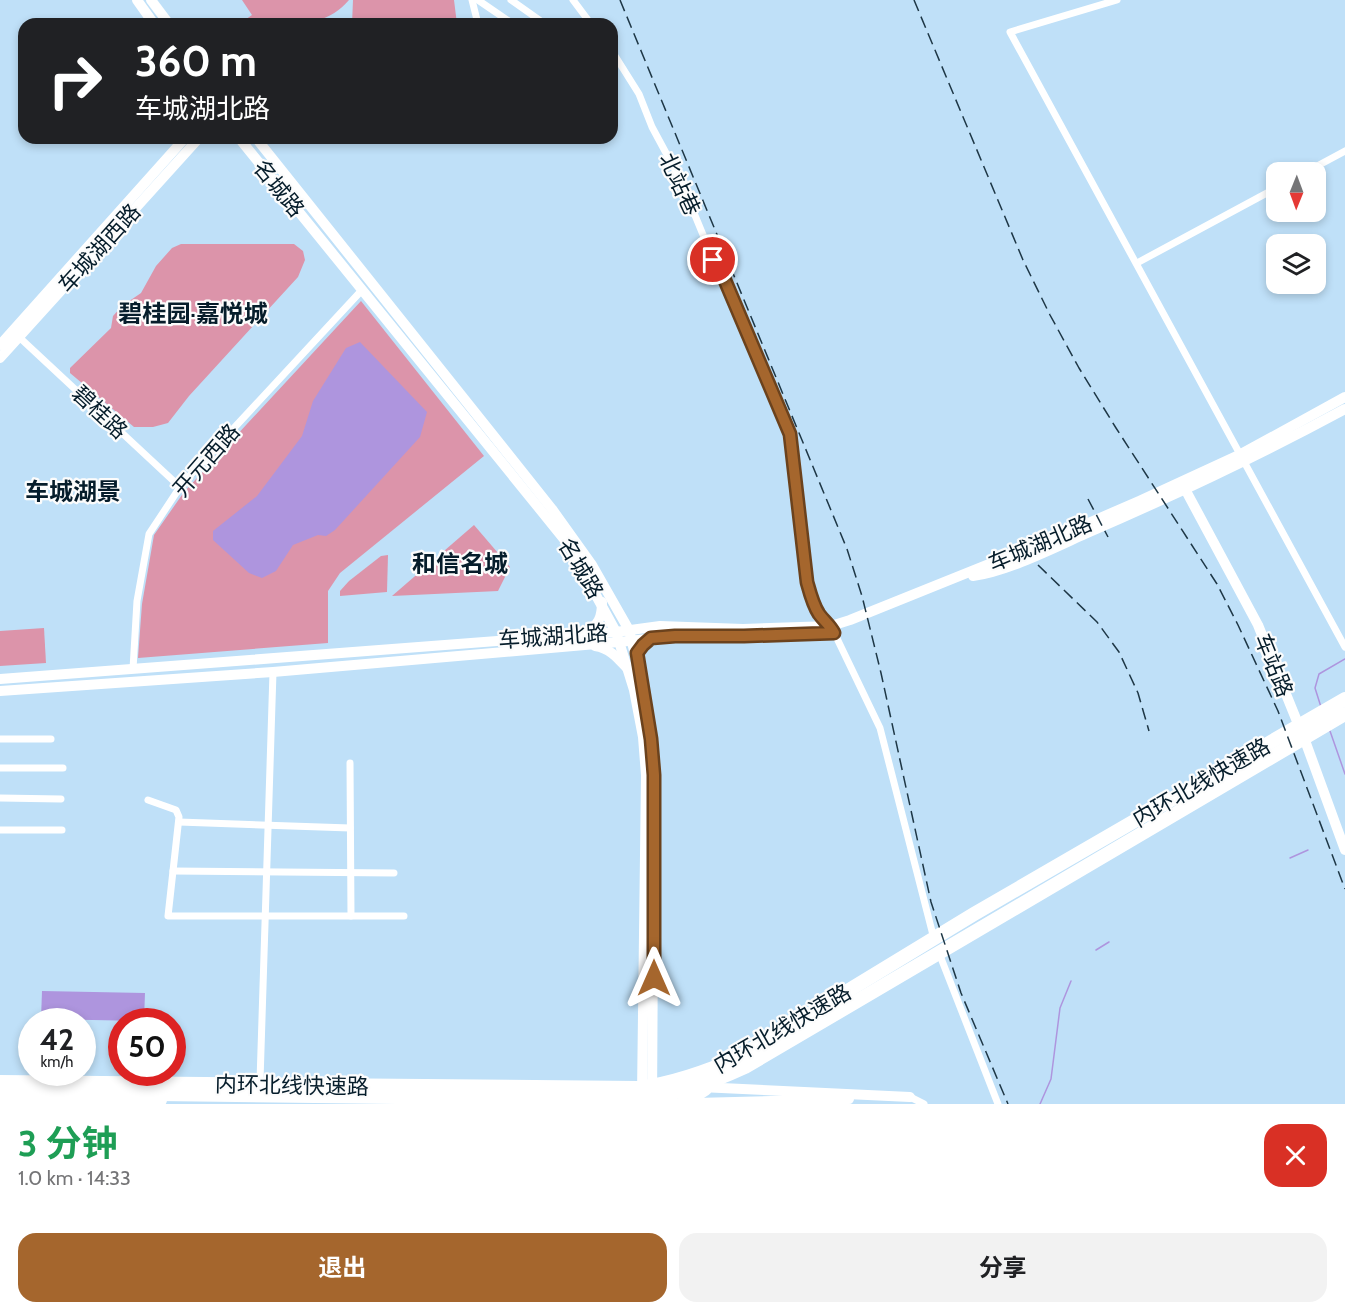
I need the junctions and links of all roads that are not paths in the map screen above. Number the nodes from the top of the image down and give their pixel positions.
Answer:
1 (137, 0) edge
2 (151, 0) edge
3 (472, 0) edge
4 (477, 0) edge
5 (511, 0) edge
6 (573, 0) edge
7 (1117, 0) edge
8 (150, 18) edge
9 (164, 18) edge
10 (476, 18) edge
11 (504, 18) edge
12 (536, 18) edge
13 (586, 18) edge
14 (618, 61) edge
15 (180, 144) edge
16 (194, 144) edge
17 (244, 144) edge
18 (261, 144) edge
19 (1345, 152) edge
20 (1326, 162) edge
21 (1266, 193) edge
22 (1137, 264) junction
23 (362, 290) junction
24 (20, 337) junction
25 (0, 345) edge
26 (0, 358) edge
27 (1345, 397) edge
28 (1345, 409) edge
29 (1243, 458) junction
30 (180, 487) junction
31 (1185, 489) junction
32 (602, 602) junction
33 (620, 615) junction
34 (743, 629) junction
35 (832, 629) junction
36 (630, 636) junction
37 (618, 637) junction
38 (651, 638) junction
39 (585, 640) junction
40 (1345, 647) edge
41 (633, 667) junction
42 (133, 669) junction
43 (273, 672) junction
44 (0, 680) edge
45 (0, 691) edge
46 (1345, 699) edge
47 (1345, 714) edge
48 (0, 739) edge
49 (51, 739) dead end
50 (350, 763) dead end
51 (0, 768) edge
52 (63, 768) dead end
53 (0, 798) edge
54 (61, 799) dead end
55 (148, 800) dead end
56 (179, 822) junction
57 (268, 825) junction
58 (350, 828) junction
59 (0, 830) edge
60 (62, 830) dead end
61 (1345, 850) edge
62 (173, 871) junction
63 (267, 871) junction
64 (351, 873) junction
65 (394, 873) dead end
66 (266, 915) junction
67 (351, 916) junction
68 (404, 916) dead end
69 (0, 1074) edge
70 (729, 1075) junction
71 (260, 1081) dead end
72 (0, 1082) edge
73 (594, 1085) dead end
74 (647, 1085) junction
75 (227, 1090) junction
76 (0, 1092) edge
77 (910, 1096) junction
78 (818, 1098) edge
79 (845, 1101) edge
80 (0, 1102) edge
81 (789, 1102) edge
82 (123, 1104) edge
83 (129, 1104) edge
84 (593, 1104) edge
85 (640, 1104) edge
86 (652, 1104) edge
87 (657, 1104) edge
88 (682, 1104) edge
89 (924, 1104) edge
90 (995, 1104) edge

1 - 8 main road
2 - 9 main road
3 - 10 street
4 - 11 street
5 - 12 street
6 - 13 street
7 - 22 street
14 - 35 street, 北站巷
15 - 25 main road, 车城湖西路
16 - 24 main road, 车城湖西路
17 - 23 main road, 名城路
18 - 33 main road, 名城路
19 - 20 street
21 - 22 street
22 - 29 street
23 - 30 street, 开元西路
23 - 32 main road, 名城路
24 - 26 main road, 车城湖西路
24 - 30 street, 碧桂路
27 - 29 main road, 车城湖北路
28 - 29 main road, 车城湖北路
29 - 31 main road, 车城湖北路
29 - 35 main road, 车城湖北路
29 - 40 street
30 - 42 street, 开元西路
31 - 35 main road, 车城湖北路
31 - 61 main road, 车站路
32 - 37 main road, 名城路
32 - 39 main road
33 - 34 main road
33 - 36 main road, 名城路
34 - 35 main road, 车城湖北路
34 - 36 main road, 车城湖北路
35 - 38 main road, 车城湖北路
35 - 90 street, 北站巷
36 - 37 main road, 车城湖北路
36 - 38 main road, 车城湖北路
36 - 41 main road, 名城路
37 - 39 main road, 车城湖北路
37 - 41 main road, 名城路
38 - 41 main road
39 - 41 main road
39 - 42 main road, 车城湖北路
39 - 43 main road, 车城湖北路
41 - 74 main road, 名城路
42 - 44 main road, 车城湖北路
43 - 45 main road, 车城湖北路
43 - 57 street
46 - 75 highway, 内环北线快速路
47 - 70 highway, 内环北线快速路
48 - 49 street
50 - 58 street
51 - 52 street
53 - 54 street
55 - 56 street
56 - 57 street
56 - 62 street
57 - 58 street
57 - 63 street
58 - 64 street
59 - 60 street
62 - 63 street
62 - 66 street
63 - 64 street
63 - 66 street
64 - 65 street
64 - 67 street
66 - 67 street
66 - 71 street
67 - 68 street
69 - 75 highway
70 - 75 highway, 内环北线快速路
70 - 88 highway
72 - 75 highway, 内环北线快速路
73 - 74 main road
74 - 78 main road
74 - 85 main road, 名城路
74 - 86 main road, 名城路
75 - 76 highway, 内环北线快速路
75 - 80 highway
77 - 78 main road
77 - 79 main road
77 - 89 street
78 - 79 main road
78 - 81 main road
81 - 87 main road
82 - 83 main road
84 - 85 main road

